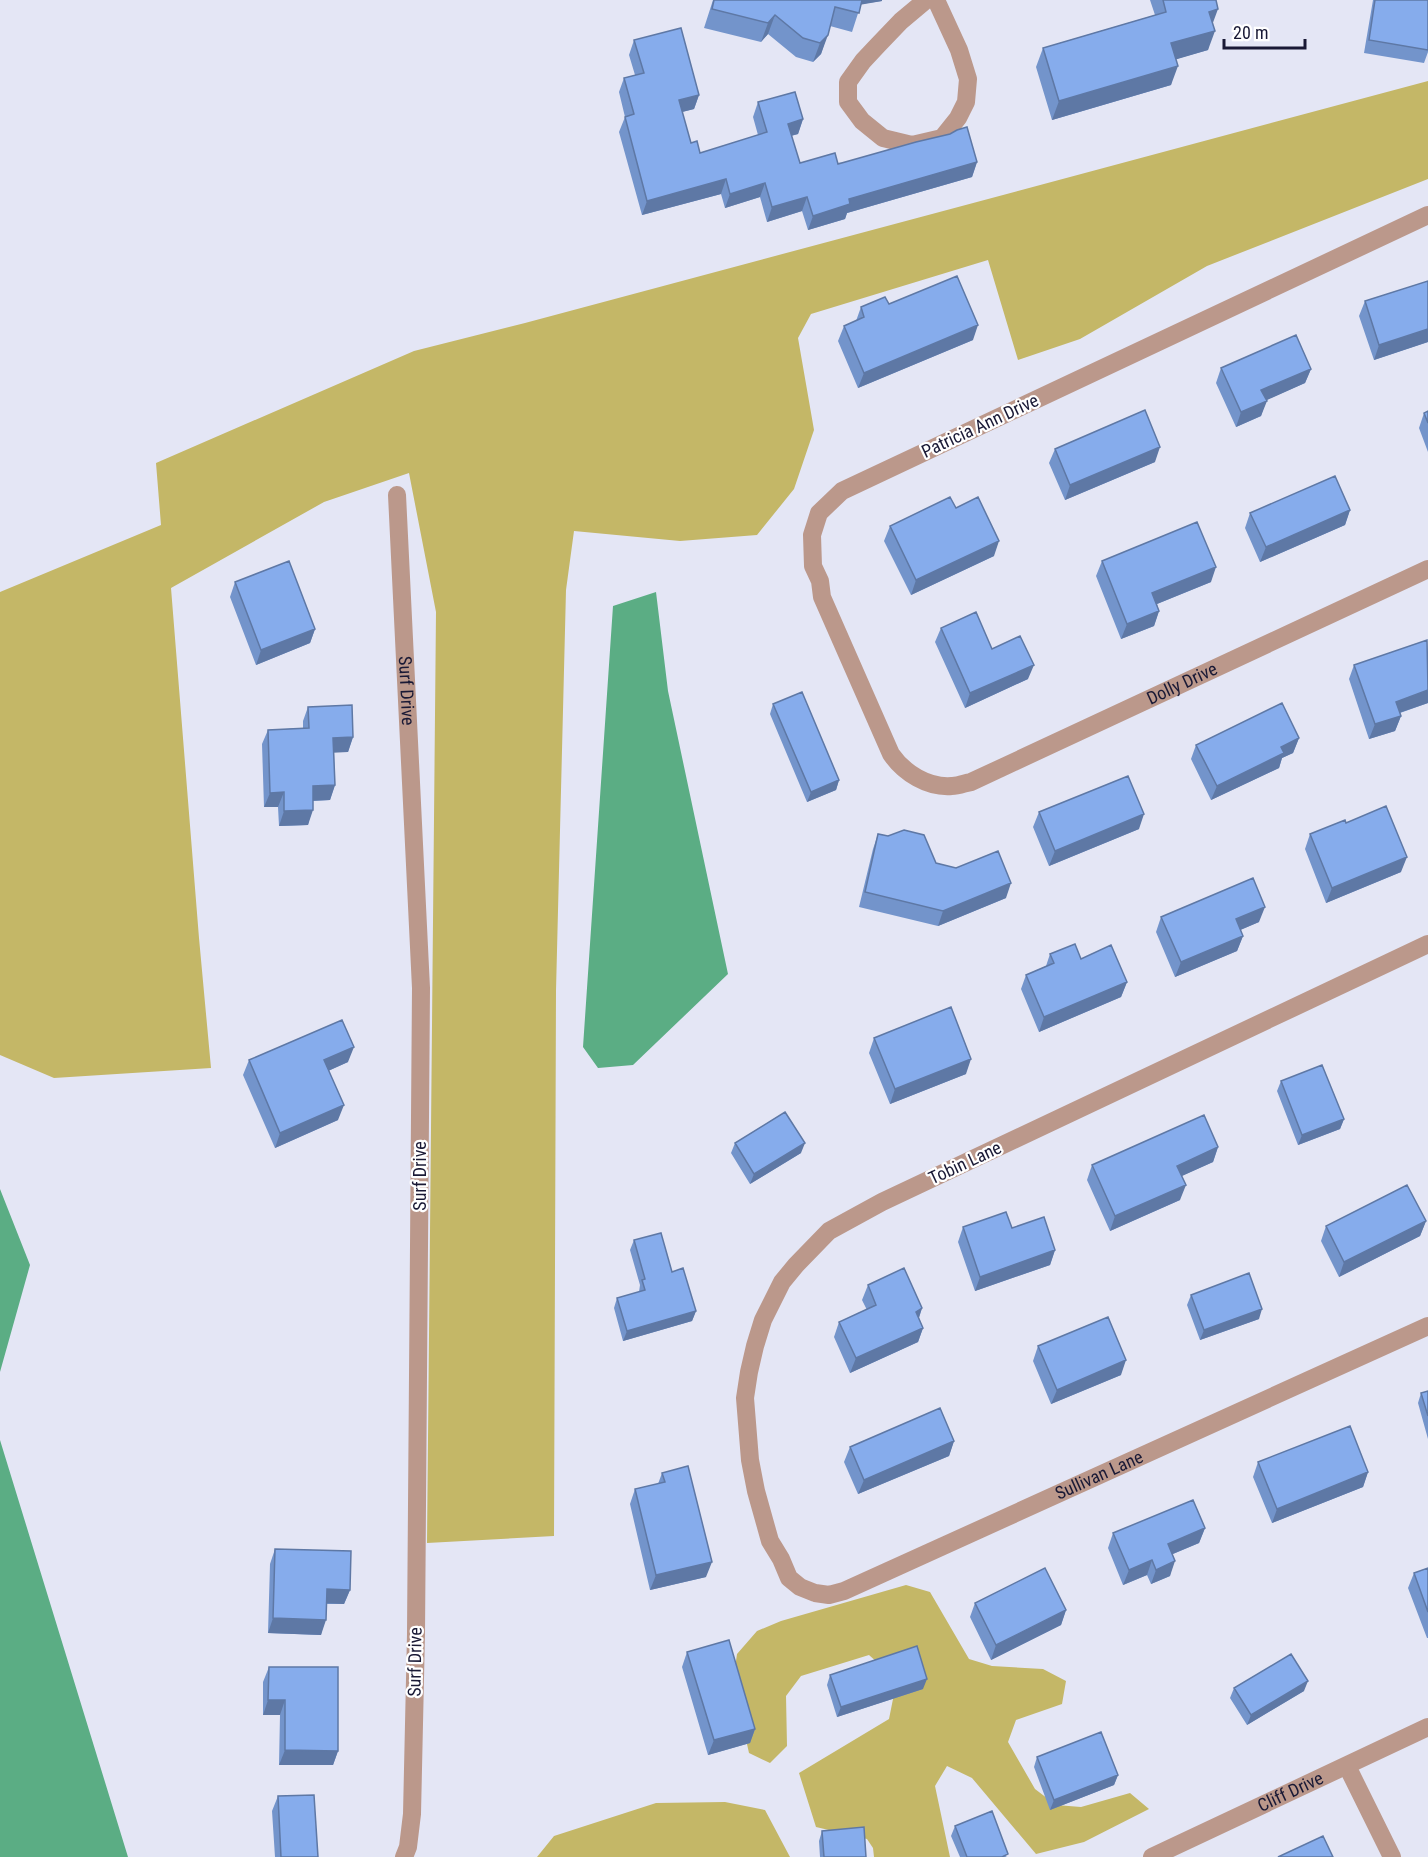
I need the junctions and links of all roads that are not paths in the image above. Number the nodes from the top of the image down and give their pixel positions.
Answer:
1 (926, 0) edge
2 (936, 0) edge
3 (1428, 215) edge
4 (397, 495) dead end
5 (1428, 569) edge
6 (931, 784) joint
7 (1428, 944) edge
8 (1428, 1326) edge
9 (781, 1559) joint
10 (1428, 1726) edge
11 (1347, 1766) junction
12 (404, 1857) edge
13 (1152, 1857) edge
14 (1392, 1857) edge

1 - 2 street
3 - 6 street, Patricia Ann Drive
4 - 12 street, Surf Drive
5 - 6 street, Dolly Drive
7 - 9 street, Tobin Lane
8 - 9 street, Sullivan Lane
10 - 11 street, Cliff Drive
11 - 13 street, Cliff Drive
11 - 14 street

